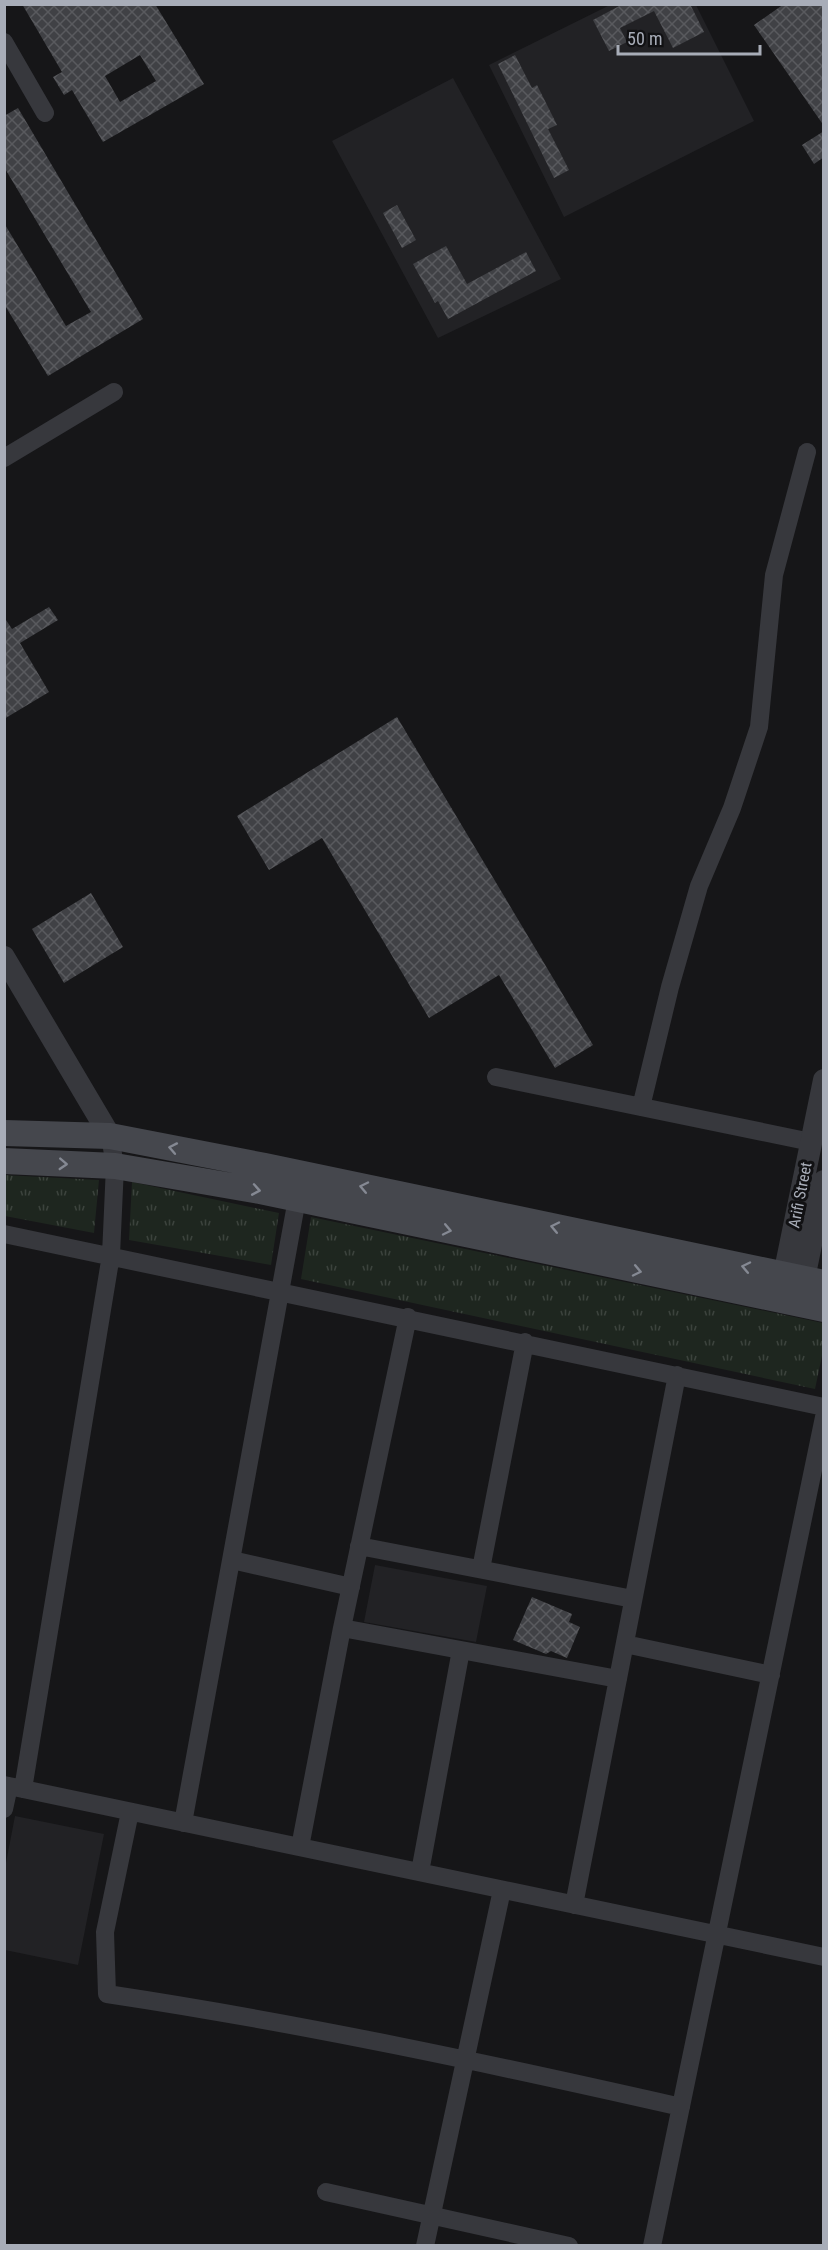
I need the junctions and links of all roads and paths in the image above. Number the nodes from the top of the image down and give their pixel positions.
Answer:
1 (4, 42) edge
2 (45, 113) dead end
3 (114, 392) dead end
4 (807, 452) dead end
5 (4, 458) edge
6 (4, 957) edge
7 (496, 1077) dead end
8 (824, 1080) edge
9 (641, 1107) junction
10 (820, 1112) edge
11 (4, 1133) edge
12 (110, 1136) junction
13 (811, 1142) junction
14 (4, 1161) edge
15 (115, 1166) junction
16 (824, 1181) edge
17 (297, 1199) junction
18 (4, 1234) edge
19 (111, 1255) junction
20 (804, 1279) edge
21 (282, 1291) junction
22 (824, 1309) edge
23 (408, 1317) junction
24 (525, 1342) junction
25 (677, 1375) junction
26 (824, 1407) edge
27 (824, 1417) edge
28 (359, 1546) junction
29 (232, 1560) junction
30 (481, 1569) junction
31 (351, 1587) junction
32 (633, 1599) junction
33 (342, 1628) junction
34 (625, 1644) junction
35 (460, 1650) junction
36 (771, 1675) junction
37 (618, 1679) junction
38 (12, 1787) edge
39 (4, 1809) edge
40 (130, 1812) junction
41 (183, 1823) junction
42 (300, 1847) junction
43 (420, 1872) junction
44 (502, 1890) junction
45 (574, 1905) junction
46 (717, 1935) junction
47 (824, 1957) edge
48 (466, 2059) junction
49 (681, 2107) junction
50 (326, 2192) dead end
51 (432, 2215) junction
52 (425, 2246) edge
53 (569, 2246) edge
54 (652, 2246) edge

1 - 2 street
3 - 5 street
4 - 9 street
6 - 12 street
7 - 9 street
8 - 10 street, Arifi Street
9 - 13 street
10 - 13 street, Arifi Street
11 - 12 main road
12 - 15 street
20 -> 12 main road
13 - 20 street, Arifi Street
14 -> 15 main road
15 -> 17 main road
15 - 19 street
16 - 20 street, Arifi Street
17 - 21 street
17 -> 22 main road
18 - 19 street
19 - 21 street
19 - 38 street
21 - 23 street
21 - 29 street
23 - 24 street
23 - 28 street
24 - 25 street
24 - 30 street
25 - 26 street
25 - 32 street
27 - 36 street
28 - 30 street
28 - 31 street
29 - 31 street
29 - 41 street
30 - 32 street
31 - 33 street
32 - 34 street
33 - 35 street
33 - 42 street
34 - 36 street
34 - 37 street
35 - 37 street
35 - 43 street
36 - 46 street
37 - 45 street
38 - 39 street
38 - 40 street
40 - 41 street
40 - 48 street
41 - 42 street
42 - 43 street
43 - 44 street
44 - 45 street
44 - 48 street
45 - 46 street
46 - 47 street
46 - 49 street
48 - 49 street
48 - 51 street
49 - 54 street
50 - 51 street
51 - 52 street
51 - 53 street

